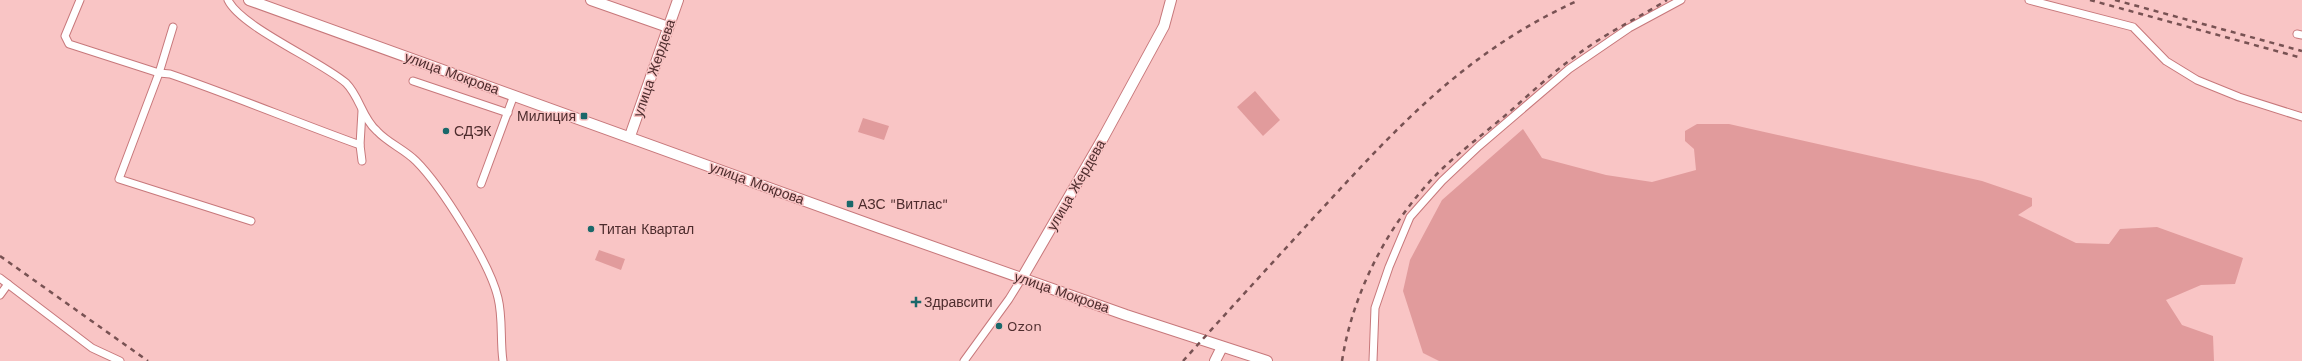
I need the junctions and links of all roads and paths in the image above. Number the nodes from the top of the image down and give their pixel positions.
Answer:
1 (80, 0) edge
2 (228, 0) edge
3 (249, 0) edge
4 (591, 0) edge
5 (678, 0) edge
6 (1171, 0) edge
7 (1681, 0) edge
8 (2029, 0) edge
9 (173, 27) dead end
10 (668, 27) junction
11 (159, 73) junction
12 (413, 81) dead end
13 (514, 95) junction
14 (362, 111) junction
15 (508, 113) junction
16 (2302, 117) edge
17 (630, 136) junction
18 (360, 145) junction
19 (362, 161) dead end
20 (481, 184) dead end
21 (251, 221) dead end
22 (0, 278) edge
23 (1022, 278) junction
24 (8, 284) junction
25 (0, 295) edge
26 (1222, 347) junction
27 (120, 361) edge
28 (503, 361) edge
29 (964, 361) edge
30 (1215, 361) edge
31 (1267, 361) edge
32 (1373, 361) edge

1 - 11 street
2 - 14 street
3 - 13 main road, улица Мокрова
4 - 10 main road
5 - 10 main road, улица Жердева
6 - 23 main road, улица Жердева
7 - 32 street
8 - 16 street
9 - 11 street
10 - 17 main road, улица Жердева
11 - 18 street
11 - 21 street
12 - 15 street
13 - 15 street
13 - 17 main road, улица Мокрова
14 - 18 street
14 - 28 street
15 - 20 street
17 - 23 main road, улица Мокрова
18 - 19 street
22 - 24 street
23 - 26 main road, улица Мокрова
23 - 29 street, улица Жердева
24 - 25 street
24 - 27 street
26 - 30 main road
26 - 31 main road, улица Мокрова

